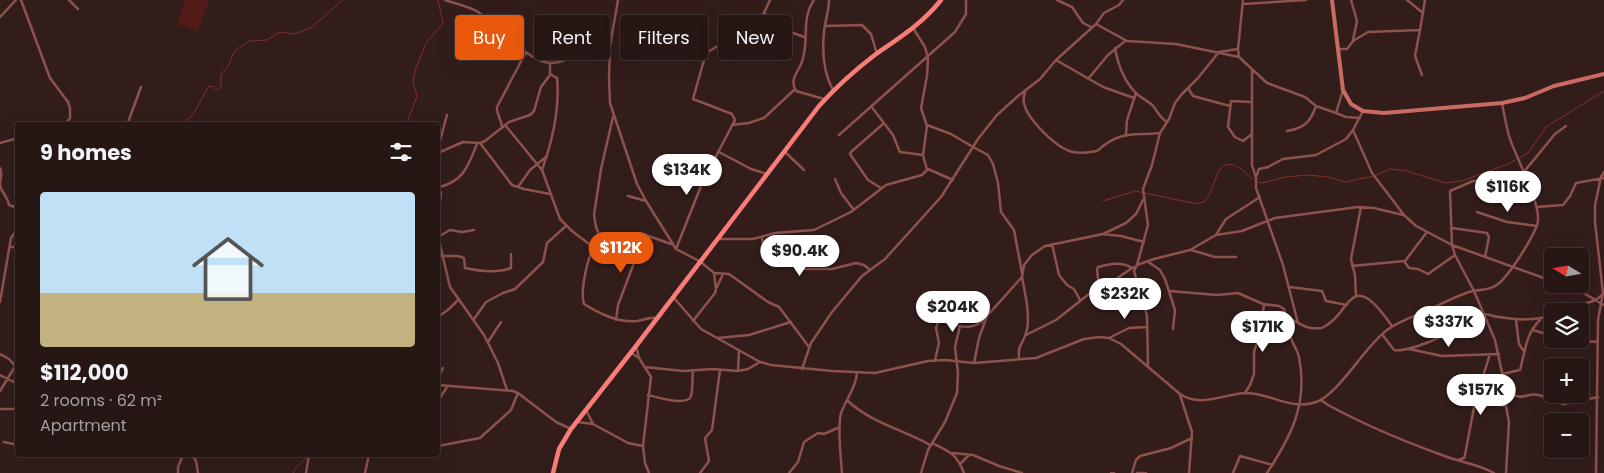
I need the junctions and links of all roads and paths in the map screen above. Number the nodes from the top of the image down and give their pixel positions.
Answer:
1 (9, 0) edge
2 (21, 0) edge
3 (69, 0) edge
4 (445, 0) edge
5 (618, 0) edge
6 (770, 0) edge
7 (814, 0) edge
8 (829, 0) edge
9 (941, 0) edge
10 (966, 0) edge
11 (1057, 0) edge
12 (1123, 0) edge
13 (1243, 0) edge
14 (1261, 0) edge
15 (1306, 0) edge
16 (1332, 0) edge
17 (1351, 0) edge
18 (1408, 0) edge
19 (1425, 0) edge
20 (14, 1) edge
21 (1288, 1) edge
22 (1243, 4) junction
23 (1259, 4) junction
24 (78, 9) dead end
25 (764, 13) junction
26 (1423, 13) junction
27 (0, 16) edge
28 (1096, 24) junction
29 (825, 26) junction
30 (1092, 27) junction
31 (913, 28) junction
32 (1420, 30) junction
33 (804, 37) junction
34 (1125, 41) junction
35 (1353, 41) junction
36 (610, 46) edge
37 (1115, 48) junction
38 (1336, 48) junction
39 (1238, 49) junction
40 (526, 52) junction
41 (1219, 52) junction
42 (877, 54) junction
43 (1239, 57) junction
44 (928, 58) junction
45 (566, 60) edge
46 (610, 60) edge
47 (1056, 60) junction
48 (550, 63) junction
49 (1252, 69) junction
50 (550, 74) junction
51 (1604, 74) edge
52 (1422, 75) dead end
53 (1088, 79) junction
54 (141, 87) dead end
55 (1188, 88) junction
56 (794, 89) junction
57 (833, 90) junction
58 (1026, 90) junction
59 (1343, 90) junction
60 (1136, 93) junction
61 (1134, 98) junction
62 (825, 99) junction
63 (1252, 102) junction
64 (1502, 103) junction
65 (871, 106) junction
66 (1230, 106) junction
67 (1316, 106) junction
68 (1363, 111) junction
69 (1336, 113) junction
70 (447, 115) dead end
71 (614, 116) junction
72 (1360, 118) junction
73 (502, 121) junction
74 (67, 122) edge
75 (128, 122) edge
76 (509, 122) junction
77 (1167, 122) junction
78 (884, 123) junction
79 (505, 125) junction
80 (732, 125) junction
81 (927, 125) junction
82 (1566, 126) dead end
83 (502, 128) junction
84 (1353, 130) junction
85 (1286, 131) dead end
86 (1160, 133) junction
87 (1126, 134) junction
88 (1252, 134) junction
89 (838, 136) dead end
90 (15, 139) edge
91 (440, 141) edge
92 (0, 143) edge
93 (479, 143) junction
94 (972, 148) junction
95 (784, 151) junction
96 (718, 152) junction
97 (440, 153) edge
98 (923, 155) junction
99 (547, 156) junction
100 (536, 164) junction
101 (0, 168) edge
102 (542, 170) junction
103 (804, 170) dead end
104 (927, 170) junction
105 (1604, 172) edge
106 (1523, 173) junction
107 (767, 174) junction
108 (835, 178) dead end
109 (1256, 178) junction
110 (1603, 178) edge
111 (953, 180) junction
112 (440, 185) edge
113 (518, 187) junction
114 (882, 188) junction
115 (440, 193) edge
116 (550, 194) junction
117 (628, 196) dead end
118 (1143, 198) junction
119 (1260, 198) junction
120 (646, 202) junction
121 (440, 206) edge
122 (15, 207) edge
123 (1361, 207) junction
124 (1537, 208) junction
125 (854, 210) junction
126 (1477, 212) dead end
127 (1404, 216) junction
128 (1267, 220) junction
129 (566, 226) junction
130 (1537, 226) junction
131 (1452, 228) junction
132 (474, 230) dead end
133 (15, 232) edge
134 (1426, 232) junction
135 (645, 234) junction
136 (1103, 234) junction
137 (440, 235) edge
138 (1216, 235) junction
139 (762, 238) junction
140 (718, 239) junction
141 (1144, 242) junction
142 (602, 244) junction
143 (1052, 244) junction
144 (672, 245) junction
145 (1452, 245) junction
146 (440, 246) edge
147 (10, 247) junction
148 (15, 247) edge
149 (594, 247) junction
150 (676, 249) junction
151 (1190, 250) junction
152 (511, 254) dead end
153 (1455, 255) junction
154 (442, 256) junction
155 (1236, 257) dead end
156 (1485, 257) junction
157 (1405, 261) junction
158 (701, 262) junction
159 (1148, 262) junction
160 (1352, 266) junction
161 (1135, 267) junction
162 (1512, 268) junction
163 (869, 269) junction
164 (714, 273) junction
165 (723, 274) junction
166 (1022, 276) junction
167 (1544, 278) edge
168 (1098, 286) junction
169 (1104, 286) junction
170 (1289, 286) junction
171 (716, 288) junction
172 (1474, 291) junction
173 (1169, 292) junction
174 (1584, 293) edge
175 (1604, 293) edge
176 (1356, 296) junction
177 (674, 298) junction
178 (459, 299) junction
179 (1080, 300) junction
180 (1596, 300) junction
181 (0, 302) edge
182 (1587, 303) edge
183 (1602, 304) edge
184 (1145, 305) junction
185 (1264, 305) junction
186 (1347, 305) junction
187 (1484, 314) junction
188 (440, 315) edge
189 (986, 318) junction
190 (1287, 318) junction
191 (1544, 318) edge
192 (474, 319) junction
193 (658, 319) junction
194 (1541, 319) junction
195 (616, 320) junction
196 (1516, 320) junction
197 (693, 321) junction
198 (501, 322) dead end
199 (791, 322) junction
200 (1298, 323) junction
201 (960, 326) junction
202 (1392, 326) junction
203 (1147, 327) junction
204 (1173, 329) dead end
205 (1532, 330) junction
206 (1382, 334) junction
207 (1544, 334) edge
208 (1026, 335) junction
209 (718, 338) junction
210 (1109, 338) junction
211 (1589, 341) edge
212 (488, 342) junction
213 (1598, 342) junction
214 (636, 346) junction
215 (810, 347) junction
216 (1408, 349) junction
217 (739, 350) junction
218 (1524, 350) junction
219 (631, 353) junction
220 (0, 354) edge
221 (1490, 354) junction
222 (1499, 354) junction
223 (639, 358) junction
224 (935, 360) junction
225 (1019, 360) junction
226 (760, 362) junction
227 (958, 362) junction
228 (974, 363) junction
229 (1148, 365) junction
230 (15, 366) edge
231 (645, 367) junction
232 (15, 368) edge
233 (443, 368) dead end
234 (802, 369) junction
235 (720, 370) junction
236 (693, 371) junction
237 (738, 371) junction
238 (440, 373) edge
239 (857, 373) junction
240 (1502, 374) junction
241 (0, 375) edge
242 (8, 378) junction
243 (15, 382) edge
244 (440, 386) edge
245 (446, 387) junction
246 (507, 390) junction
247 (0, 391) edge
248 (1506, 391) junction
249 (518, 393) junction
250 (1245, 393) junction
251 (1180, 394) junction
252 (648, 395) junction
253 (1598, 397) junction
254 (440, 398) edge
255 (847, 400) junction
256 (1321, 400) junction
257 (1475, 402) junction
258 (1301, 405) junction
259 (1506, 406) junction
260 (15, 409) edge
261 (0, 410) edge
262 (586, 410) junction
263 (577, 422) junction
264 (594, 424) junction
265 (840, 428) junction
266 (571, 429) junction
267 (1192, 438) junction
268 (4, 442) dead end
269 (15, 444) edge
270 (931, 444) junction
271 (440, 446) edge
272 (643, 446) junction
273 (953, 453) junction
274 (969, 455) junction
275 (182, 457) edge
276 (193, 457) edge
277 (309, 457) edge
278 (369, 457) edge
279 (1457, 460) junction
280 (960, 464) junction
281 (1273, 465) junction
282 (178, 473) edge
283 (198, 473) edge
284 (306, 473) edge
285 (366, 473) edge
286 (553, 473) edge
287 (650, 473) edge
288 (700, 473) edge
289 (788, 473) edge
290 (842, 473) edge
291 (921, 473) edge
292 (964, 473) edge
293 (1022, 473) edge
294 (1132, 473) edge
295 (1137, 473) edge
296 (1146, 473) edge
297 (1189, 473) edge
298 (1233, 473) edge
299 (1267, 473) edge
300 (1494, 473) edge
301 (1506, 473) edge
302 (1596, 473) edge

1 - 20 street
2 - 74 street
3 - 24 street
4 - 40 street
5 - 36 street
6 - 25 street
7 - 33 street
8 - 29 street
9 - 31 main road
10 - 44 street
11 - 30 street
12 - 28 street
13 - 22 street
14 - 23 street
15 - 21 street
16 - 38 street
17 - 35 street
18 - 26 street
19 - 26 street
20 - 27 street
21 - 23 street
22 - 23 street
22 - 39 street
25 - 33 street
25 - 80 street
26 - 32 street
28 - 30 street
28 - 34 street
29 - 42 street
29 - 57 street
30 - 47 street
31 - 42 main road
31 - 44 street
32 - 35 street
32 - 52 street
33 - 56 street
34 - 37 street
34 - 41 street
35 - 38 street
37 - 53 street
37 - 60 street
38 - 59 street
39 - 41 street
39 - 43 street
40 - 48 street
40 - 73 street
41 - 43 street
41 - 55 street
42 - 57 main road
43 - 49 street
44 - 65 street
44 - 81 street
45 - 48 street
46 - 71 street
47 - 53 street
47 - 58 street
48 - 50 street
49 - 63 street
49 - 67 street
50 - 76 street
50 - 99 street
51 - 64 street
53 - 61 street
54 - 75 street
55 - 66 street
55 - 77 street
56 - 62 street
56 - 80 street
57 - 62 main road
58 - 87 street
58 - 94 street
59 - 68 street
59 - 69 street
60 - 61 street
60 - 77 street
61 - 87 street
62 - 95 main road
63 - 66 street
63 - 88 street
64 - 68 street
64 - 106 street
65 - 78 street
65 - 89 street
66 - 88 street
67 - 69 street
67 - 85 street
68 - 72 street
69 - 72 street
70 - 91 street
71 - 120 street
71 - 142 street
72 - 84 street
73 - 76 street
73 - 83 street
76 - 79 street
77 - 86 street
78 - 98 street
78 - 114 street
79 - 83 street
79 - 100 street
80 - 96 street
81 - 94 street
81 - 98 street
82 - 106 street
83 - 93 street
84 - 109 street
84 - 127 street
86 - 87 street
86 - 118 street
88 - 109 street
90 - 92 street
93 - 97 street
93 - 112 street
93 - 113 street
94 - 111 street
94 - 166 street
95 - 103 street
95 - 107 main road
96 - 107 street
96 - 150 street
98 - 104 street
99 - 100 street
99 - 102 street
100 - 102 street
100 - 113 street
101 - 122 street
102 - 116 street
104 - 111 street
104 - 114 street
105 - 110 street
106 - 124 street
106 - 131 street
107 - 140 main road
108 - 125 street
109 - 119 street
110 - 124 street
110 - 175 street
111 - 163 street
113 - 116 street
114 - 125 street
115 - 121 street
116 - 129 street
117 - 120 street
118 - 136 street
118 - 141 street
119 - 128 street
119 - 138 street
120 - 144 street
123 - 127 street
123 - 128 street
123 - 160 street
124 - 130 street
125 - 139 street
126 - 130 street
127 - 134 street
128 - 138 street
128 - 170 street
129 - 149 street
129 - 192 street
130 - 162 street
131 - 145 street
131 - 156 street
132 - 137 street
133 - 147 street
134 - 145 street
134 - 157 street
135 - 142 street
135 - 144 street
135 - 195 street
136 - 141 street
136 - 143 street
138 - 151 street
139 - 140 street
139 - 163 street
140 - 158 main road
141 - 161 street
142 - 149 street
143 - 166 street
143 - 179 street
144 - 150 street
145 - 153 street
145 - 156 street
146 - 154 street
147 - 148 street
147 - 181 street
149 - 195 street
150 - 158 street
151 - 155 street
151 - 159 street
152 - 154 street
153 - 157 street
153 - 172 street
154 - 178 street
156 - 162 street
157 - 160 street
158 - 164 street
158 - 177 main road
159 - 161 street
159 - 173 street
160 - 176 street
161 - 168 street
161 - 169 street
161 - 184 street
162 - 167 street
162 - 172 street
163 - 215 street
164 - 165 street
164 - 171 street
165 - 171 street
165 - 199 street
166 - 189 street
166 - 208 street
168 - 169 street
168 - 179 street
169 - 184 street
170 - 186 street
170 - 200 street
171 - 197 street
172 - 187 street
172 - 202 street
173 - 185 street
173 - 204 street
174 - 180 street
175 - 180 street
175 - 183 street
176 - 186 street
176 - 202 street
177 - 193 main road
177 - 197 street
178 - 188 street
178 - 192 street
179 - 208 street
180 - 182 street
180 - 183 street
183 - 213 street
184 - 203 street
185 - 190 street
185 - 250 street
186 - 200 street
187 - 196 street
187 - 216 street
187 - 222 street
189 - 201 street
189 - 228 street
190 - 200 street
190 - 258 street
191 - 194 street
192 - 212 street
193 - 195 street
193 - 214 main road
194 - 196 street
194 - 205 street
196 - 218 street
197 - 209 street
198 - 212 street
199 - 209 street
199 - 215 street
201 - 224 street
201 - 227 street
202 - 206 street
203 - 210 street
203 - 229 street
205 - 207 street
205 - 218 street
206 - 216 street
206 - 256 street
208 - 225 street
209 - 217 street
210 - 225 street
210 - 229 street
211 - 213 street
212 - 246 street
213 - 253 street
214 - 219 main road
214 - 223 street
215 - 234 street
216 - 221 street
217 - 226 street
217 - 237 street
218 - 240 street
219 - 223 street
219 - 262 main road
220 - 230 street
221 - 222 street
221 - 257 street
222 - 240 street
223 - 231 street
224 - 227 street
224 - 239 street
225 - 228 street
226 - 234 street
226 - 237 street
227 - 228 street
227 - 270 street
229 - 251 street
231 - 236 street
231 - 252 street
232 - 242 street
233 - 238 street
234 - 239 street
235 - 236 street
235 - 237 street
235 - 288 street
236 - 252 street
239 - 255 street
240 - 248 street
241 - 242 street
242 - 243 street
242 - 247 street
244 - 245 street
245 - 246 street
245 - 254 street
246 - 249 street
248 - 253 street
248 - 259 street
249 - 266 street
249 - 271 street
250 - 251 street
250 - 258 street
251 - 267 street
252 - 272 street
253 - 302 street
255 - 265 street
255 - 270 street
256 - 258 street
256 - 279 street
257 - 259 street
257 - 279 street
258 - 281 street
259 - 301 street
260 - 261 street
262 - 263 main road
262 - 264 street
263 - 264 street
263 - 266 main road
264 - 272 street
265 - 289 street
265 - 290 street
266 - 286 main road
267 - 294 street
267 - 297 street
268 - 269 street
270 - 273 street
270 - 291 street
272 - 287 street
273 - 274 street
273 - 280 street
274 - 280 street
274 - 293 street
275 - 282 street
276 - 283 street
277 - 284 street
278 - 285 street
279 - 300 street
280 - 292 street
281 - 298 street
281 - 299 street
295 - 296 street

